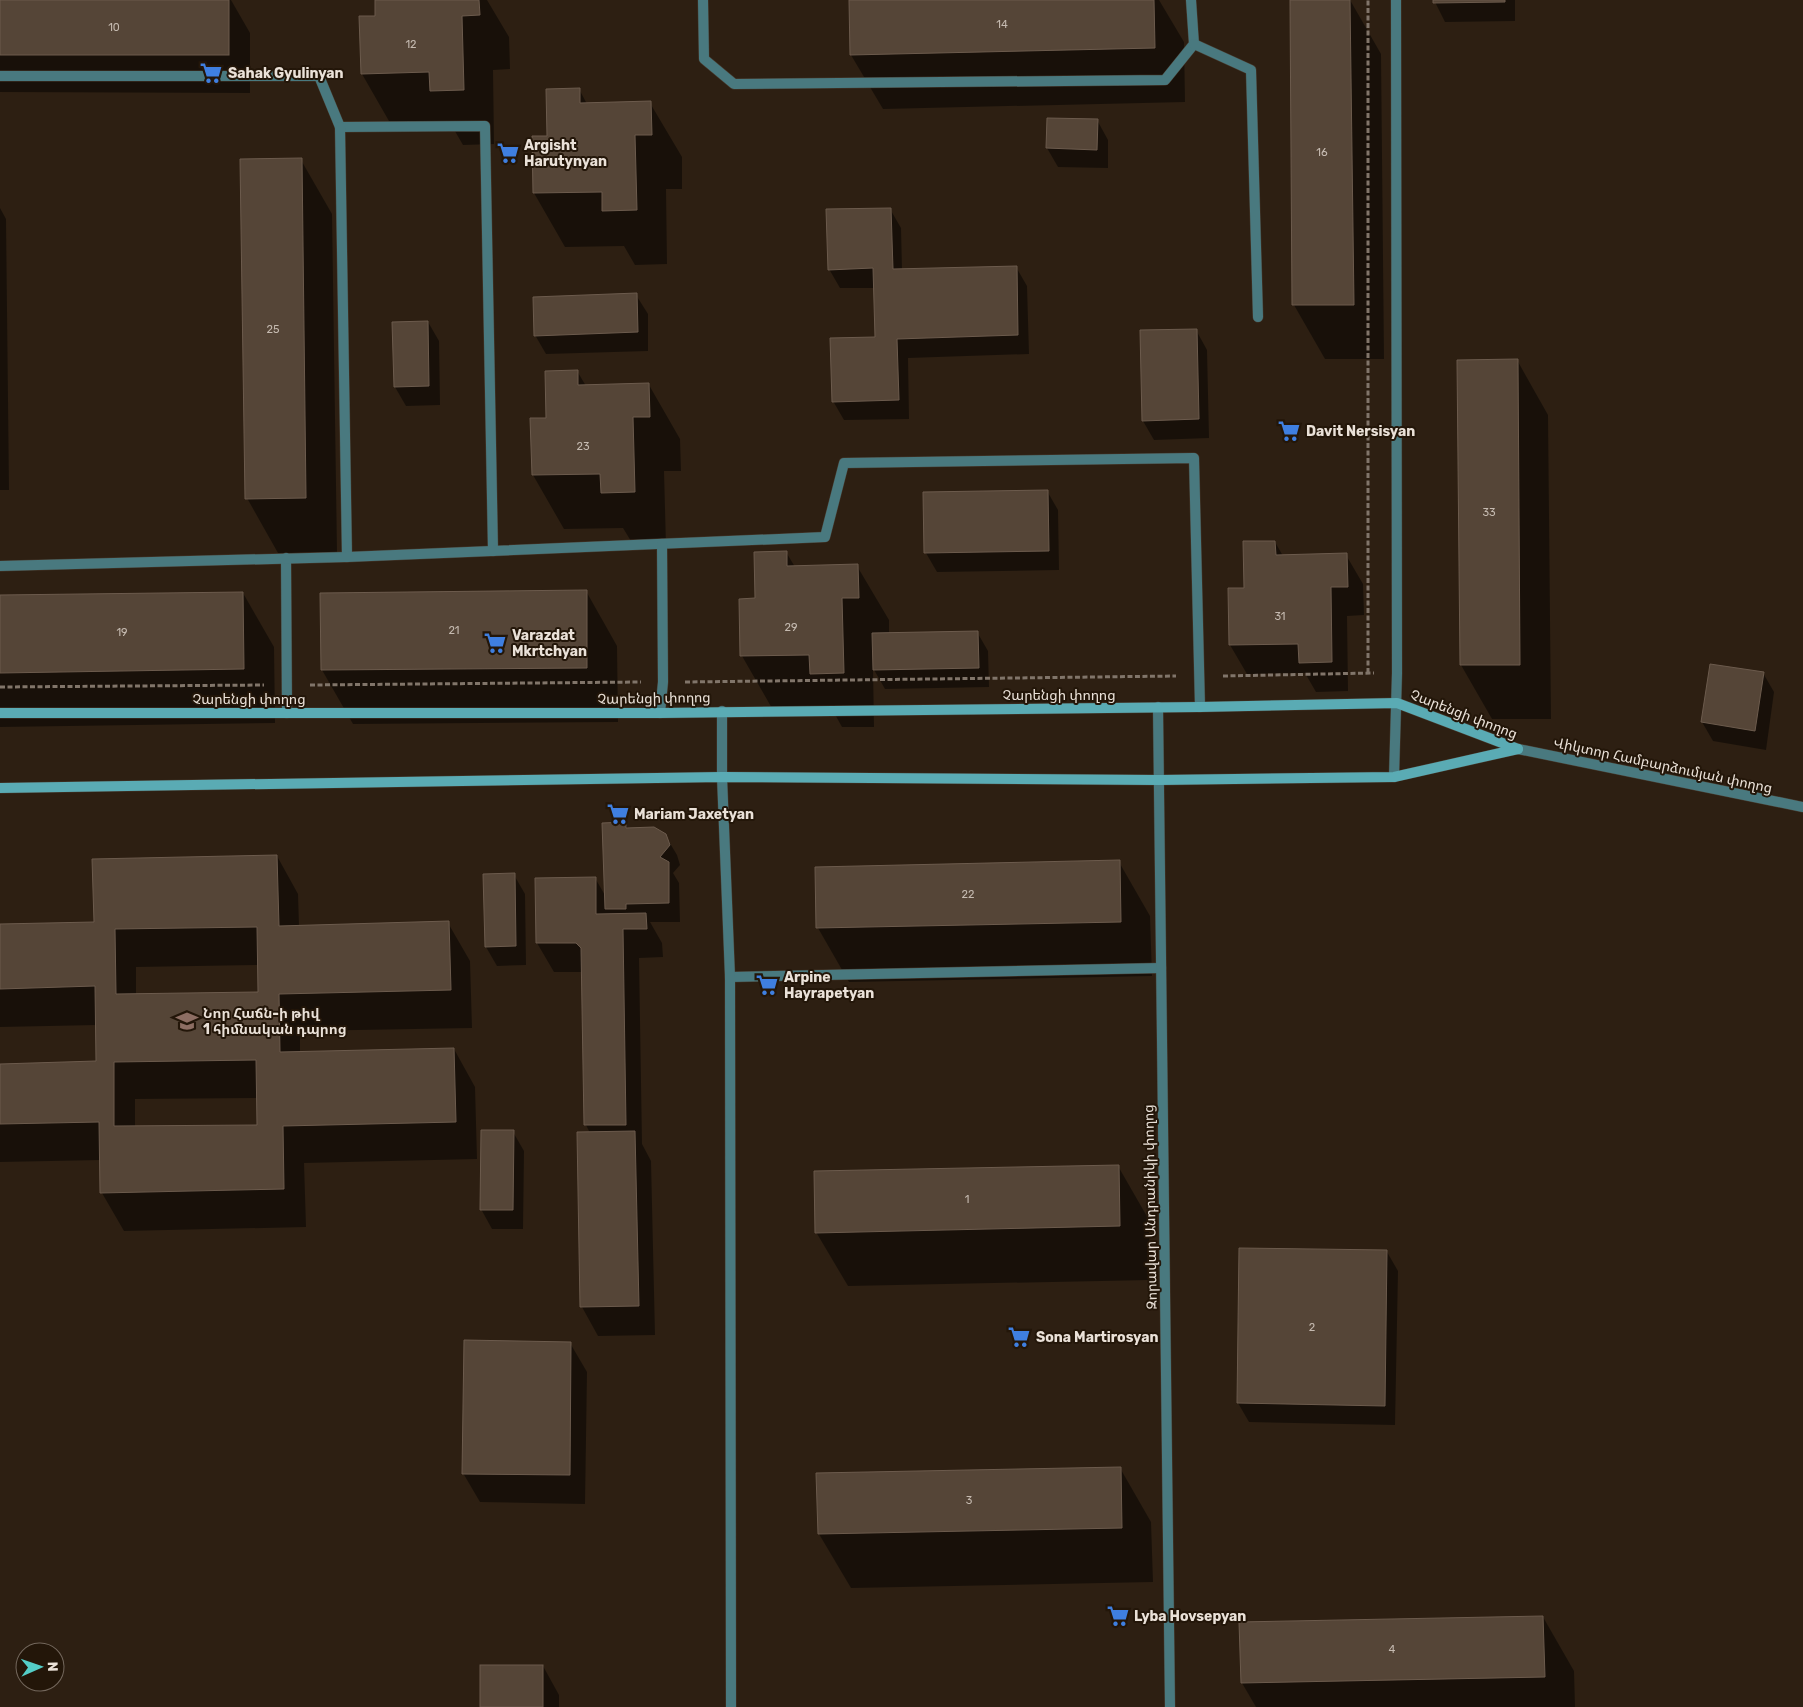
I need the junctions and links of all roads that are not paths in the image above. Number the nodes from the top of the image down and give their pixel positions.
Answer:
1 (703, 0) edge
2 (1191, 0) edge
3 (1396, 0) edge
4 (1194, 44) junction
5 (0, 76) edge
6 (340, 127) junction
7 (1258, 317) dead end
8 (662, 544) junction
9 (492, 551) junction
10 (347, 557) junction
11 (286, 558) junction
12 (0, 566) edge
13 (1397, 703) junction
14 (1200, 707) junction
15 (1158, 708) junction
16 (722, 711) junction
17 (0, 713) edge
18 (287, 713) junction
19 (660, 713) junction
20 (1518, 749) junction
21 (722, 777) junction
22 (1394, 777) junction
23 (1159, 780) junction
24 (0, 788) edge
25 (1803, 805) edge
26 (1161, 968) junction
27 (730, 976) junction
28 (731, 1707) edge
29 (1170, 1707) edge

1 - 4 street
2 - 4 street
3 - 13 street
4 - 7 street
5 - 6 street
6 - 9 street
6 - 10 street
8 - 9 street
8 - 14 street
8 - 19 street
9 - 10 street
10 - 11 street
11 - 12 street
11 - 18 street
13 - 14 street, Չարենցի փողոց
13 - 20 street, Չարենցի փողոց
13 - 22 street
14 - 15 street, Չարենցի փողոց
15 - 16 street, Չարենցի փողոց
15 - 23 street, Զորավար Անդրանիկի փողոց
16 - 19 street, Չարենցի փողոց
16 - 21 street
17 - 18 street, Չարենցի փողոց
18 - 19 street, Չարենցի փողոց
20 - 22 street, Չարենցի փողոց
20 - 25 street, Վիկտոր Համբարձումյան փողոց
21 - 23 street, Չարենցի փողոց
21 - 24 street, Չարենցի փողոց
21 - 27 street
22 - 23 street, Չարենցի փողոց
23 - 26 street, Զորավար Անդրանիկի փողոց
26 - 27 street
26 - 29 street, Զորավար Անդրանիկի փողոց
27 - 28 street

